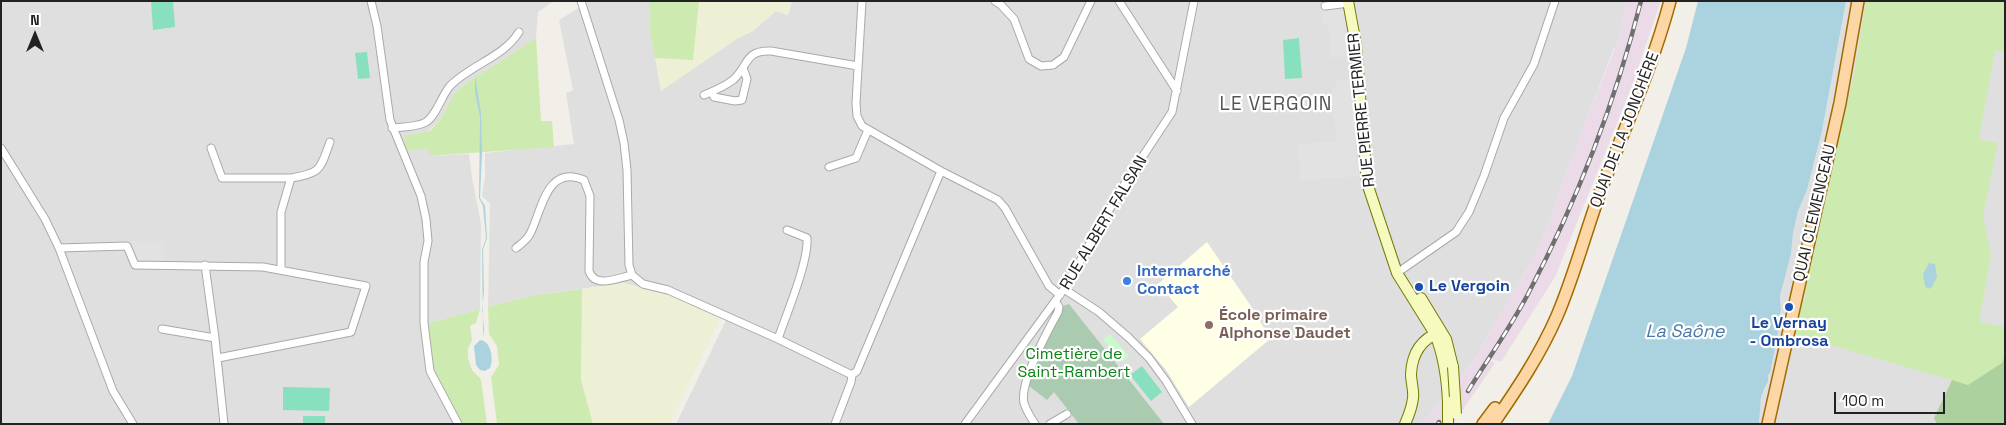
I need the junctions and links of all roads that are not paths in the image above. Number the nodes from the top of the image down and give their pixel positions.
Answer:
1 (371, 1) edge
2 (581, 1) edge
3 (862, 1) edge
4 (995, 1) edge
5 (1091, 1) edge
6 (1119, 1) edge
7 (1194, 1) edge
8 (1555, 1) edge
9 (1670, 1) edge
10 (1858, 1) edge
11 (1349, 2) edge
12 (1325, 6) edge
13 (520, 32) dead end
14 (858, 66) junction
15 (743, 68) junction
16 (1177, 91) junction
17 (392, 128) junction
18 (868, 130) junction
19 (330, 142) dead end
20 (1, 148) edge
21 (211, 148) dead end
22 (829, 168) dead end
23 (941, 171) junction
24 (291, 178) junction
25 (787, 230) dead end
26 (59, 248) junction
27 (516, 248) dead end
28 (1577, 258) junction
29 (205, 265) junction
30 (281, 270) junction
31 (1399, 271) junction
32 (632, 275) junction
33 (1060, 295) junction
34 (162, 329) dead end
35 (1440, 336) junction
36 (215, 338) junction
37 (778, 339) junction
38 (218, 358) junction
39 (1450, 370) junction
40 (852, 375) junction
41 (1067, 414) dead end
42 (966, 423) edge
43 (133, 424) edge
44 (224, 424) edge
45 (458, 424) edge
46 (835, 424) edge
47 (1035, 424) edge
48 (1050, 424) edge
49 (1192, 424) edge
50 (1404, 424) edge
51 (1448, 424) edge
52 (1456, 424) edge
53 (1483, 424) edge
54 (1493, 424) edge
55 (1768, 424) edge

1 - 17 street
2 - 32 street
3 - 14 street
4 - 5 street
6 - 16 street
7 - 16 street, RUE ALBERT FALSAN
8 - 31 street
9 - 28 main road, QUAI DE LA JONCHÈRE
10 - 55 main road, QUAI CLEMENCEAU
11 - 12 street
11 - 31 street, RUE PIERRE TERMIER
13 - 17 street
14 - 15 street
14 - 18 street
15 - 15 street
16 - 33 street, RUE ALBERT FALSAN
17 - 45 street
18 - 22 street
18 - 23 street
19 - 24 street
20 - 26 street
21 - 24 street
23 - 33 street
23 - 40 street
24 - 30 street
25 - 37 street
26 - 29 street
26 - 43 street
27 - 32 street
28 - 53 main road
28 - 54 main road
29 - 30 street
29 - 36 street
30 - 38 street
31 - 35 street, RUE PIERRE TERMIER
32 - 37 street
33 - 42 street, RUE ALBERT FALSAN
33 - 47 street
33 - 49 street
34 - 36 street
35 - 39 street, RUE PIERRE TERMIER
35 - 50 street
36 - 38 street
37 - 40 street
38 - 44 street
39 - 51 street, RUE PIERRE TERMIER, bridge
39 - 52 street, RUE PIERRE TERMIER, bridge
40 - 46 street
41 - 48 street

